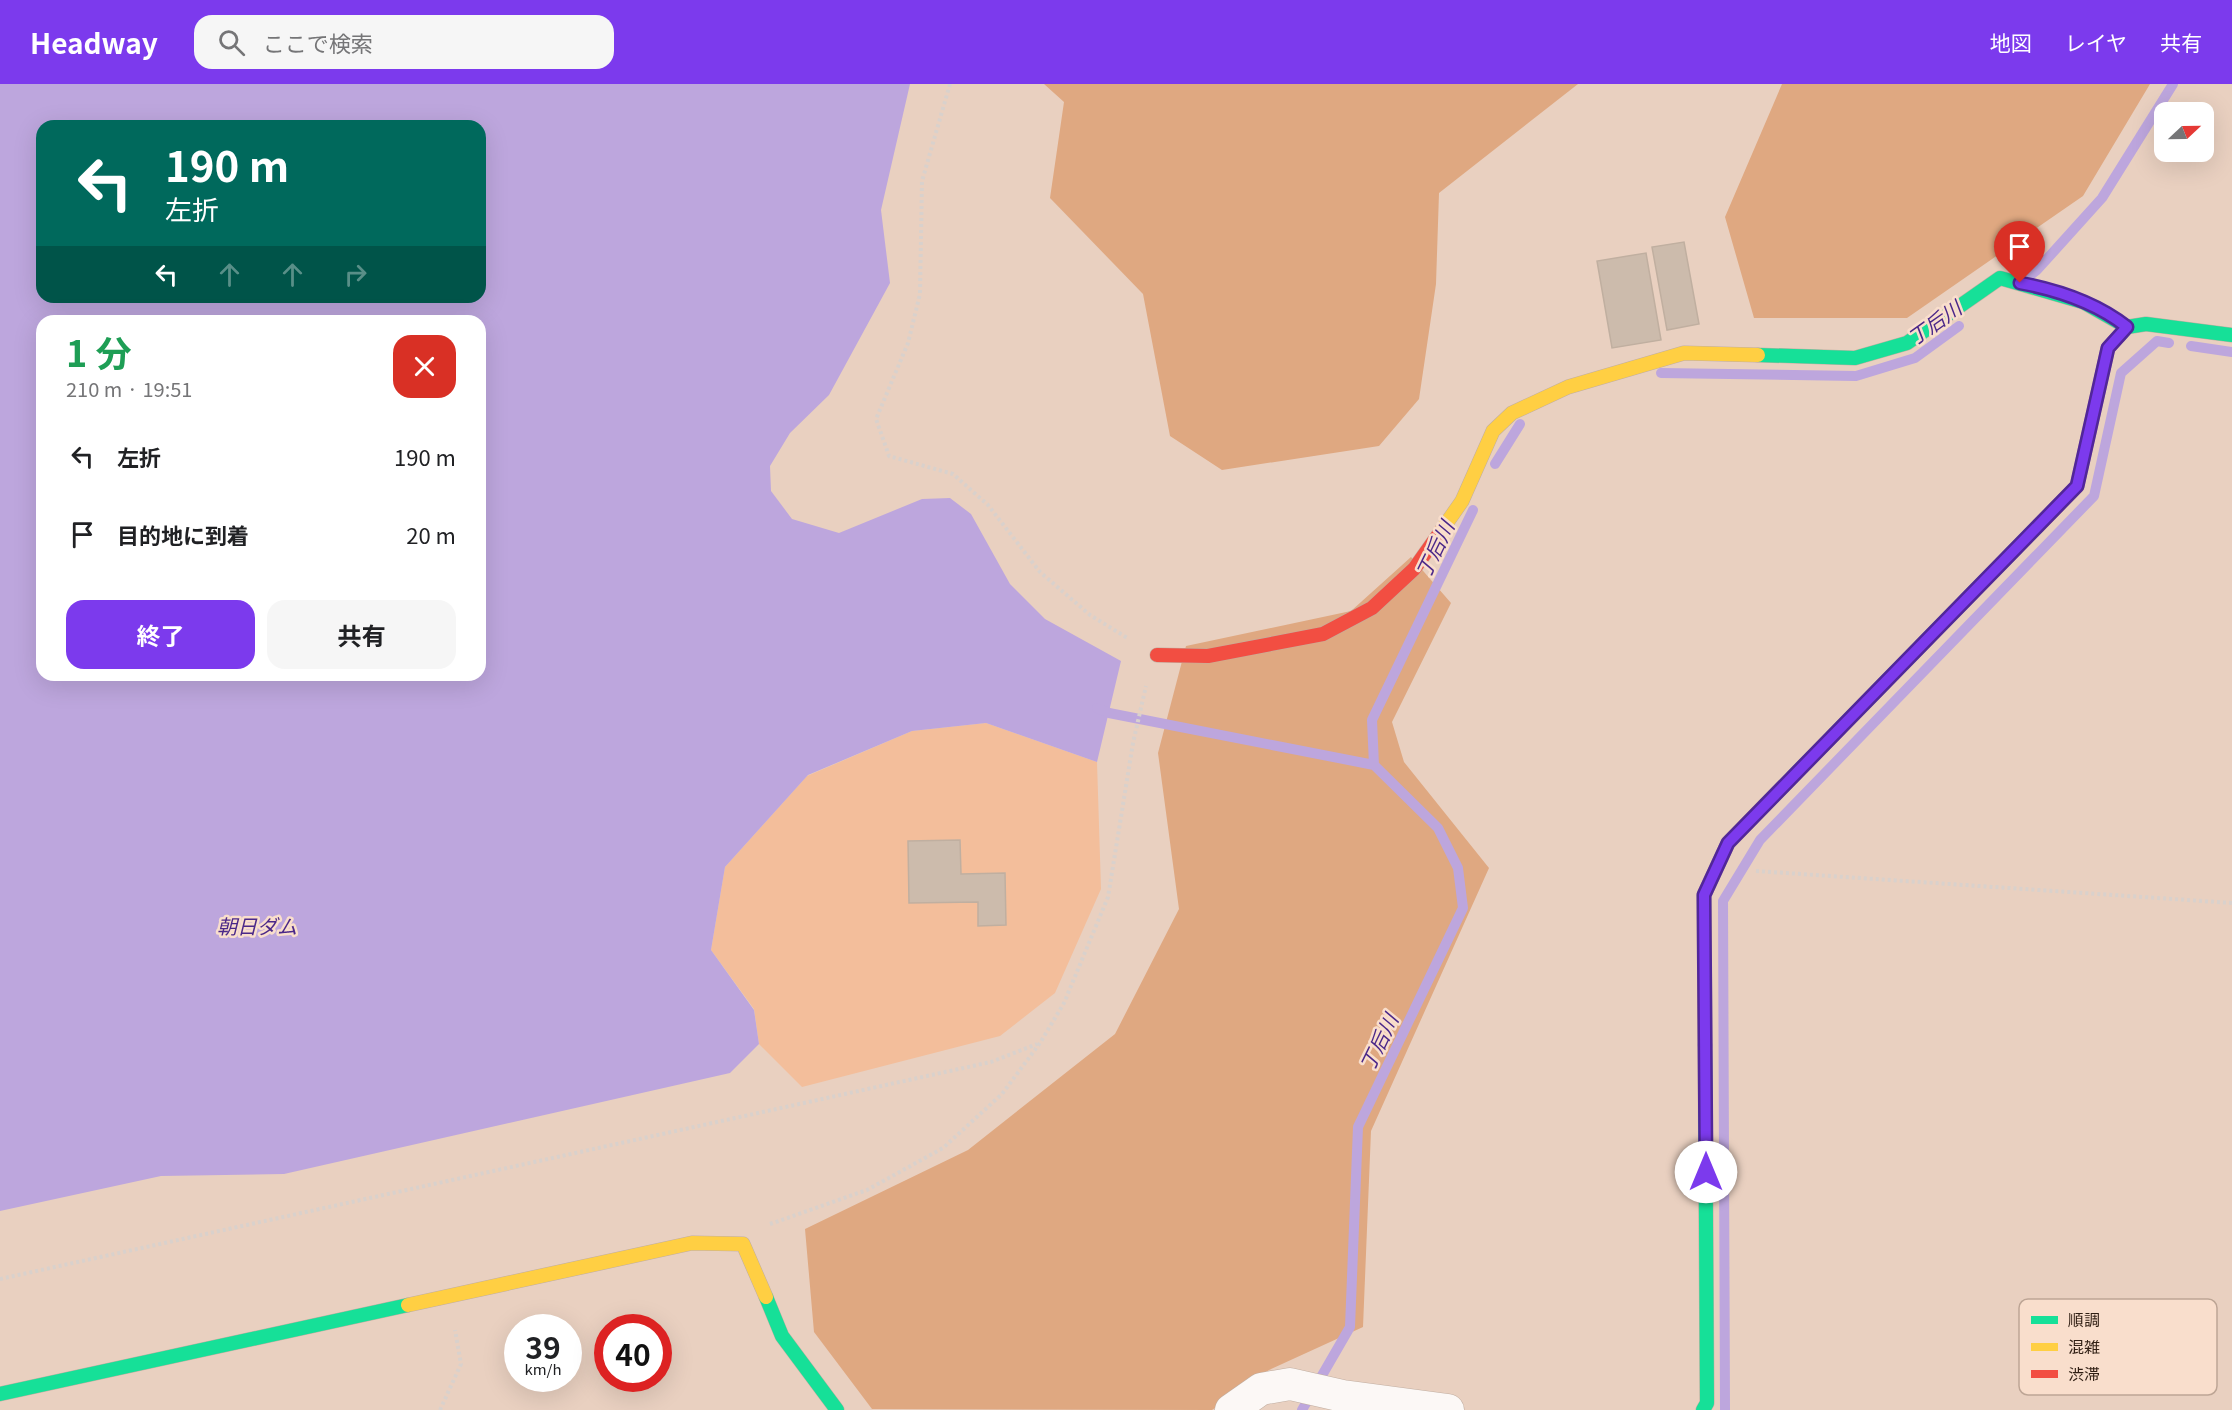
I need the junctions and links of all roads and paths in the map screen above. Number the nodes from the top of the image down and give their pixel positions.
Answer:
1 (950, 84) edge
2 (2127, 327) junction
3 (2232, 335) edge
4 (1157, 655) joint
5 (1149, 677) dead end
6 (1756, 871) dead end
7 (2232, 903) edge
8 (1040, 1043) junction
9 (743, 1244) junction
10 (0, 1279) edge
11 (449, 1296) junction
12 (0, 1394) edge
13 (440, 1410) edge
14 (837, 1410) edge
15 (1231, 1410) edge
16 (1449, 1410) edge
17 (1703, 1410) edge

1 - 4 path
2 - 3 street
2 - 4 street
2 - 17 street
5 - 8 path
6 - 7 path
8 - 9 path
8 - 10 path
9 - 11 street
9 - 14 street
11 - 12 street
11 - 13 path
15 - 16 street

